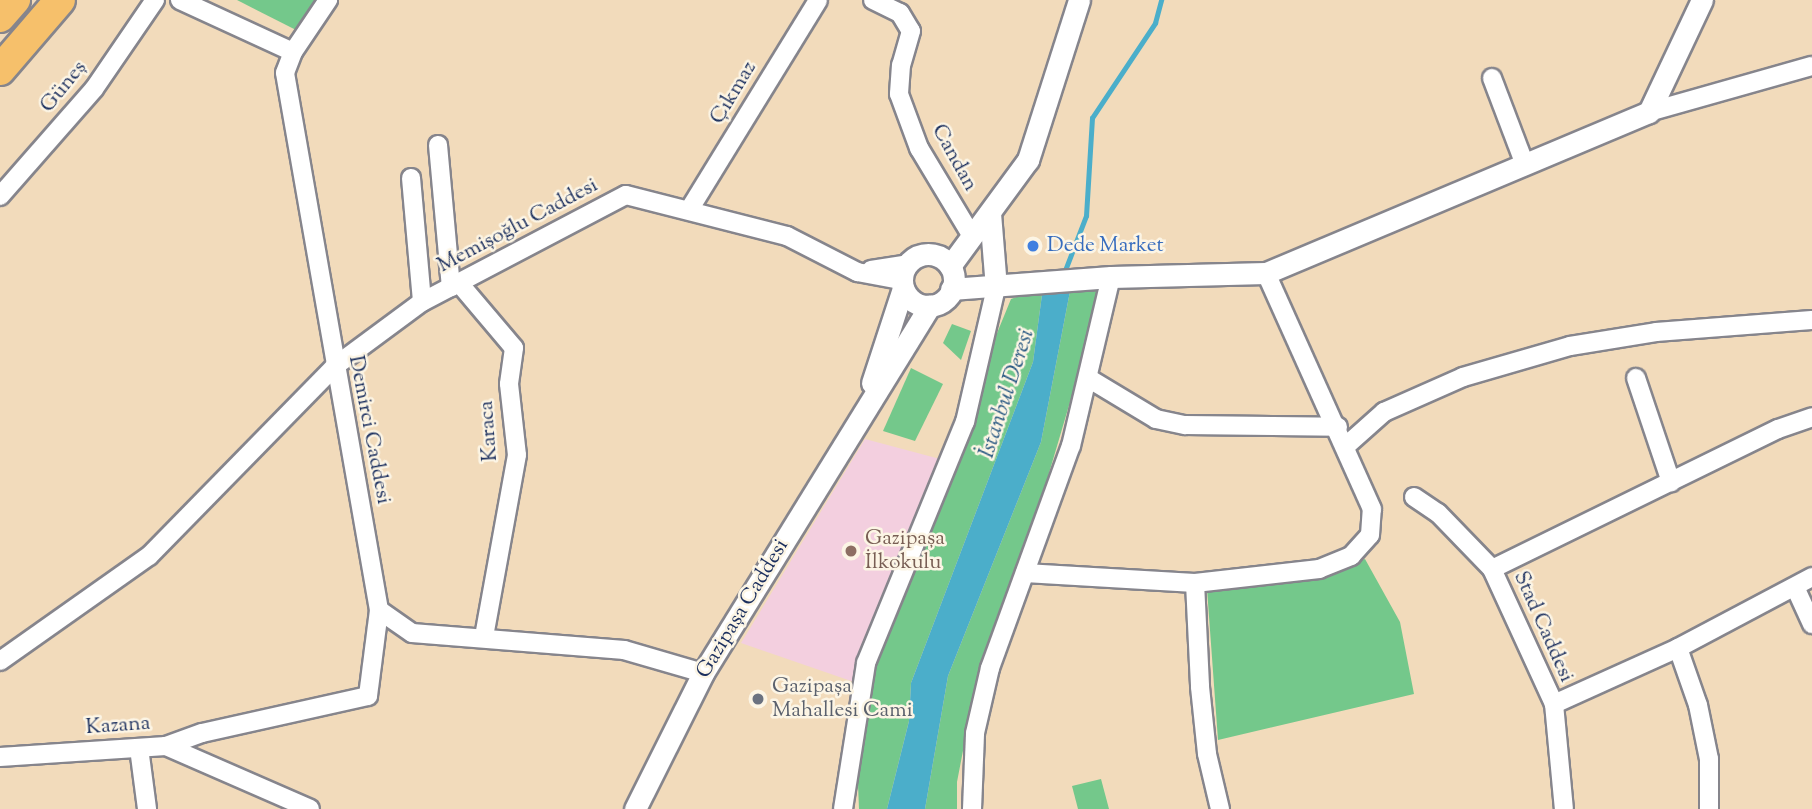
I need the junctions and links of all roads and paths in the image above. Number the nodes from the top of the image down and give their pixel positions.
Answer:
1 (15, 0) edge
2 (60, 0) edge
3 (155, 0) edge
4 (180, 0) edge
5 (328, 0) edge
6 (818, 0) edge
7 (873, 0) edge
8 (1079, 0) edge
9 (1702, 0) edge
10 (0, 17) edge
11 (293, 52) junction
12 (1812, 66) edge
13 (0, 70) edge
14 (1492, 78) dead end
15 (1649, 112) junction
16 (438, 145) dead end
17 (1525, 165) junction
18 (411, 178) dead end
19 (0, 196) edge
20 (690, 211) junction
21 (990, 213) junction
22 (970, 233) junction
23 (929, 254) junction
24 (1266, 273) junction
25 (951, 276) junction
26 (904, 277) junction
27 (1111, 277) junction
28 (1001, 282) junction
29 (455, 285) junction
30 (422, 302) junction
31 (930, 305) junction
32 (1812, 320) edge
33 (334, 367) junction
34 (1088, 378) junction
35 (1636, 378) dead end
36 (862, 415) junction
37 (1812, 417) edge
38 (1338, 427) junction
39 (1347, 445) junction
40 (1671, 482) junction
41 (1414, 497) dead end
42 (1492, 569) junction
43 (1025, 573) junction
44 (1812, 577) edge
45 (1195, 583) junction
46 (1795, 587) junction
47 (379, 610) junction
48 (1812, 624) edge
49 (484, 636) junction
50 (1678, 648) junction
51 (0, 661) edge
52 (703, 673) junction
53 (1554, 704) junction
54 (166, 746) junction
55 (139, 748) junction
56 (0, 757) edge
57 (147, 809) edge
58 (310, 809) edge
59 (635, 809) edge
60 (843, 809) edge
61 (972, 809) edge
62 (1220, 809) edge
63 (1564, 809) edge
64 (1709, 809) edge

1 - 10 highway
2 - 13 highway
3 - 19 street, Güneş
4 - 11 street
5 - 11 street
6 - 20 street, Çıkmaz
7 - 22 street, Candan
8 - 21 street
9 - 15 street
11 - 33 street, Demirci Caddesi
12 - 15 street
14 - 17 street
15 - 17 street
16 - 29 street
17 - 24 street
18 - 30 street
20 - 26 street, Memişoğlu Caddesi
20 - 29 street, Memişoğlu Caddesi
21 - 22 street
21 - 25 street
21 - 28 street
22 - 23 street
23 - 25 street
23 - 26 street
24 - 27 street
24 - 38 street
25 - 28 street
25 - 31 street
26 - 31 street
26 - 36 street, Gazipaşa Caddesi
27 - 28 street
27 - 34 street
28 - 60 street
29 - 30 street, Memişoğlu Caddesi
29 - 49 street, Karaca
30 - 33 street, Memişoğlu Caddesi
31 - 36 street, Gazipaşa Caddesi
32 - 39 street
33 - 47 street, Demirci Caddesi
33 - 51 street, Memişoğlu Caddesi
34 - 38 street
34 - 43 street
35 - 40 street
36 - 52 street, Gazipaşa Caddesi
37 - 40 street
38 - 39 street
39 - 45 street
40 - 42 street
41 - 42 street, Stad Caddesi
42 - 53 street, Stad Caddesi
43 - 45 street
43 - 61 street
44 - 46 street
45 - 62 street
46 - 48 street
46 - 50 street
47 - 49 street
47 - 54 street, Demirci Caddesi
49 - 52 street
50 - 53 street
50 - 64 street
52 - 59 street, Gazipaşa Caddesi
53 - 63 street, Stad Caddesi
54 - 55 street, Kazana
54 - 58 street, Kazana
55 - 56 street, Kazana
55 - 57 street

